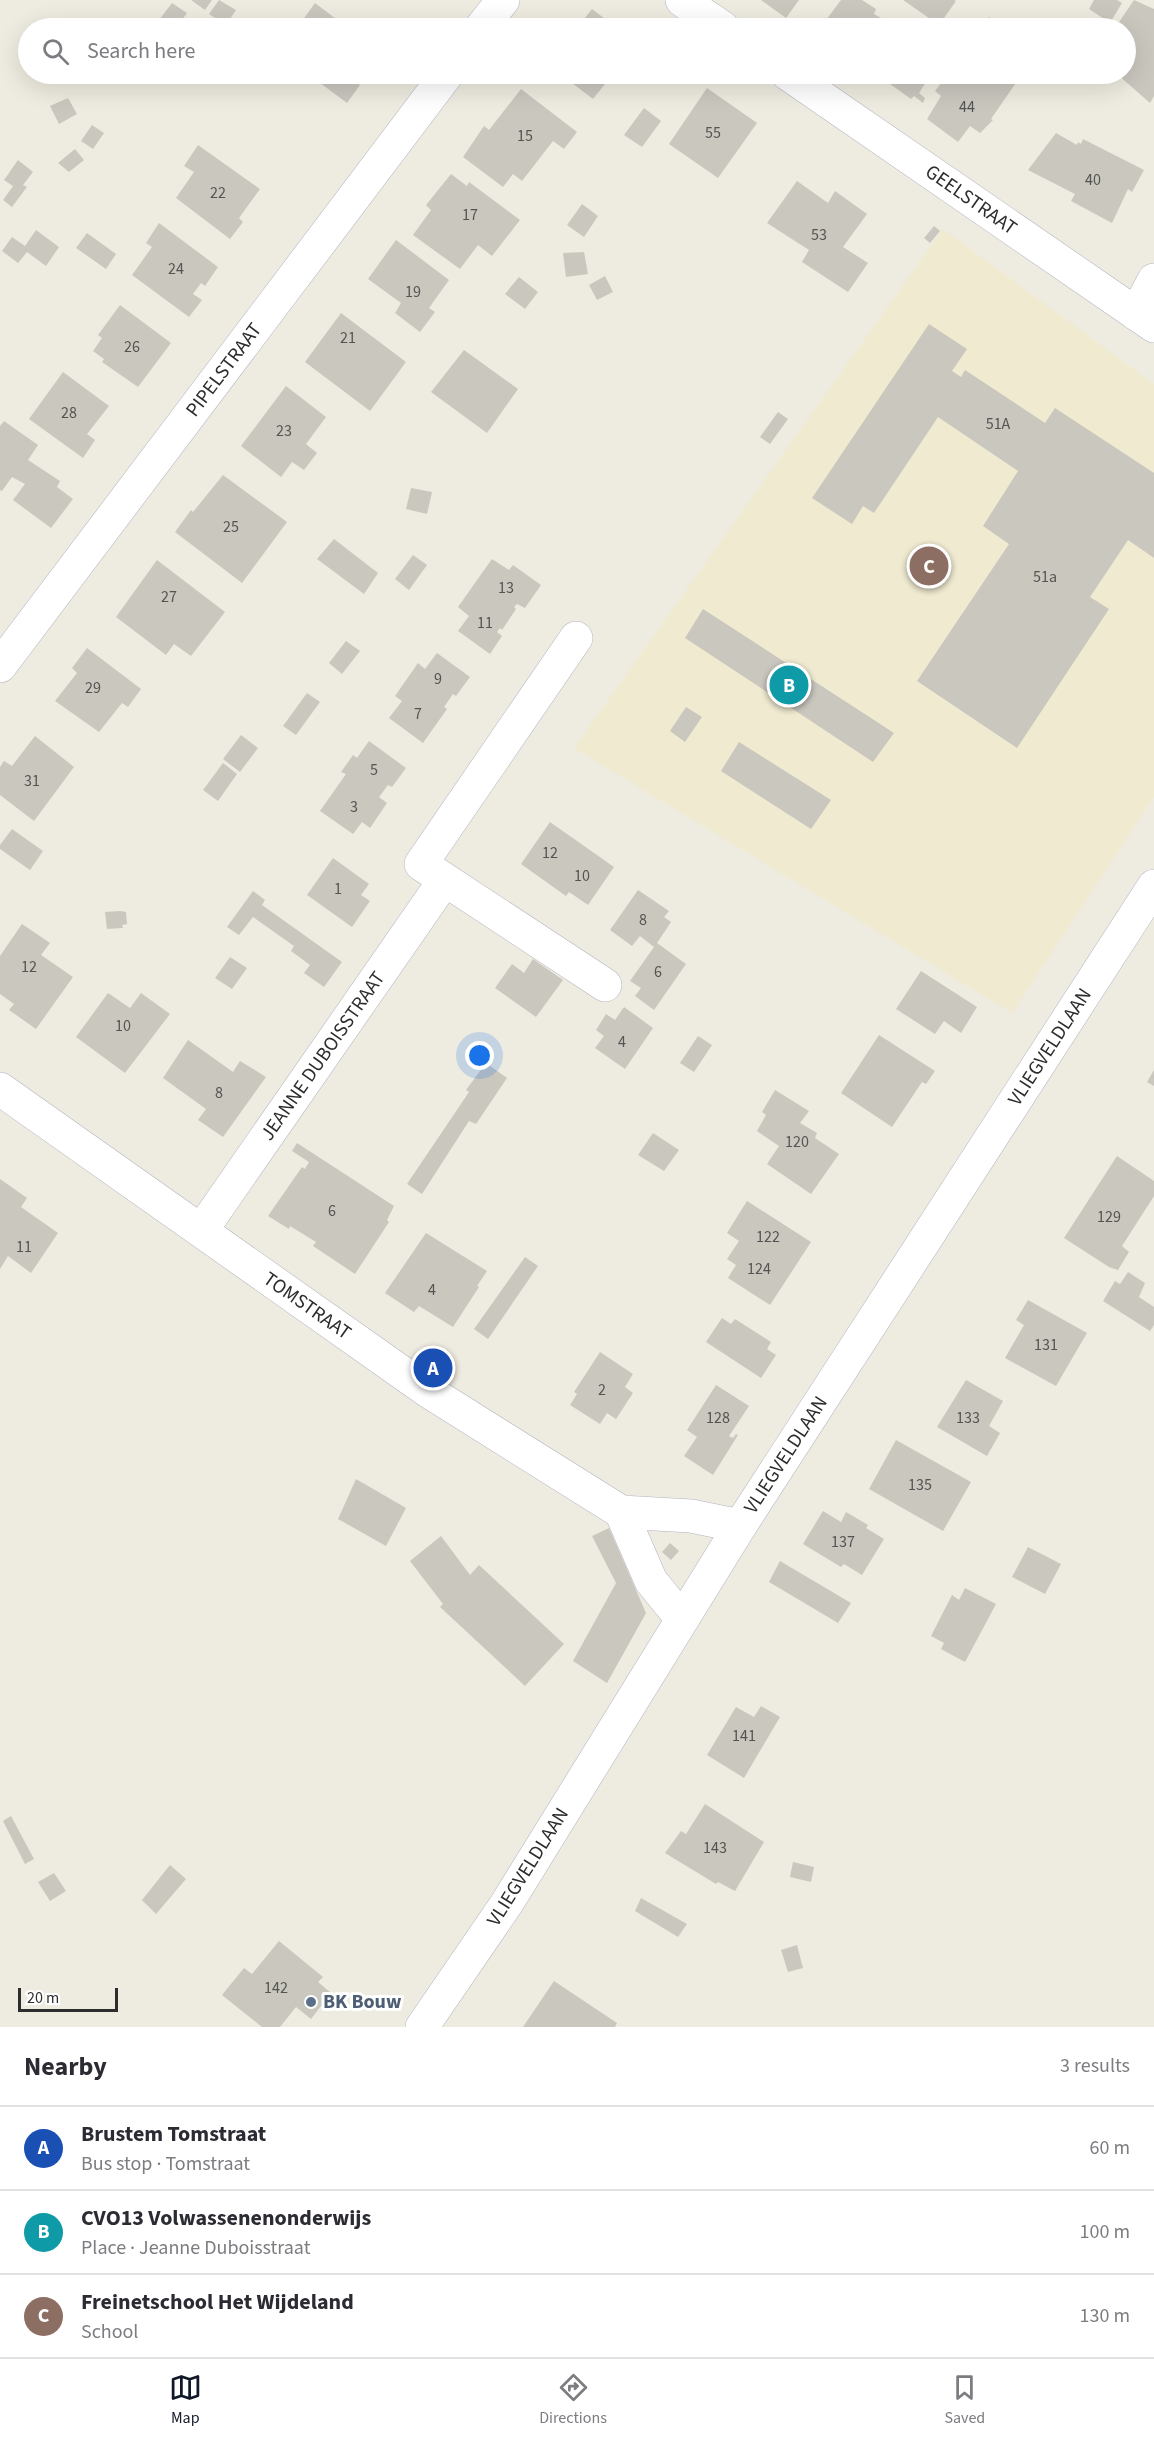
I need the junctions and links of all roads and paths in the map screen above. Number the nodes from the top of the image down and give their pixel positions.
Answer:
1 (503, 0) edge
2 (682, 0) edge
3 (489, 18) edge
4 (708, 18) edge
5 (439, 84) edge
6 (803, 84) edge
7 (1154, 280) edge
8 (1145, 320) edge
9 (576, 638) dead end
10 (0, 666) edge
11 (444, 881) junction
12 (1154, 886) edge
13 (605, 986) dead end
14 (0, 1089) edge
15 (201, 1231) junction
16 (621, 1512) junction
17 (740, 1526) junction
18 (682, 1619) junction
19 (422, 2027) edge

1 - 3 street
2 - 4 street
5 - 10 street, PIPELSTRAAT
6 - 8 street, GEELSTRAAT
7 - 8 street
9 - 11 street
11 - 13 street
11 - 15 street, JEANNE DUBOISSTRAAT
12 - 17 street, VLIEGVELDLAAN
14 - 15 street, TOMSTRAAT
15 - 16 street, TOMSTRAAT
16 - 17 street, TOMSTRAAT
16 - 18 street
17 - 18 street, VLIEGVELDLAAN
18 - 19 street, VLIEGVELDLAAN

